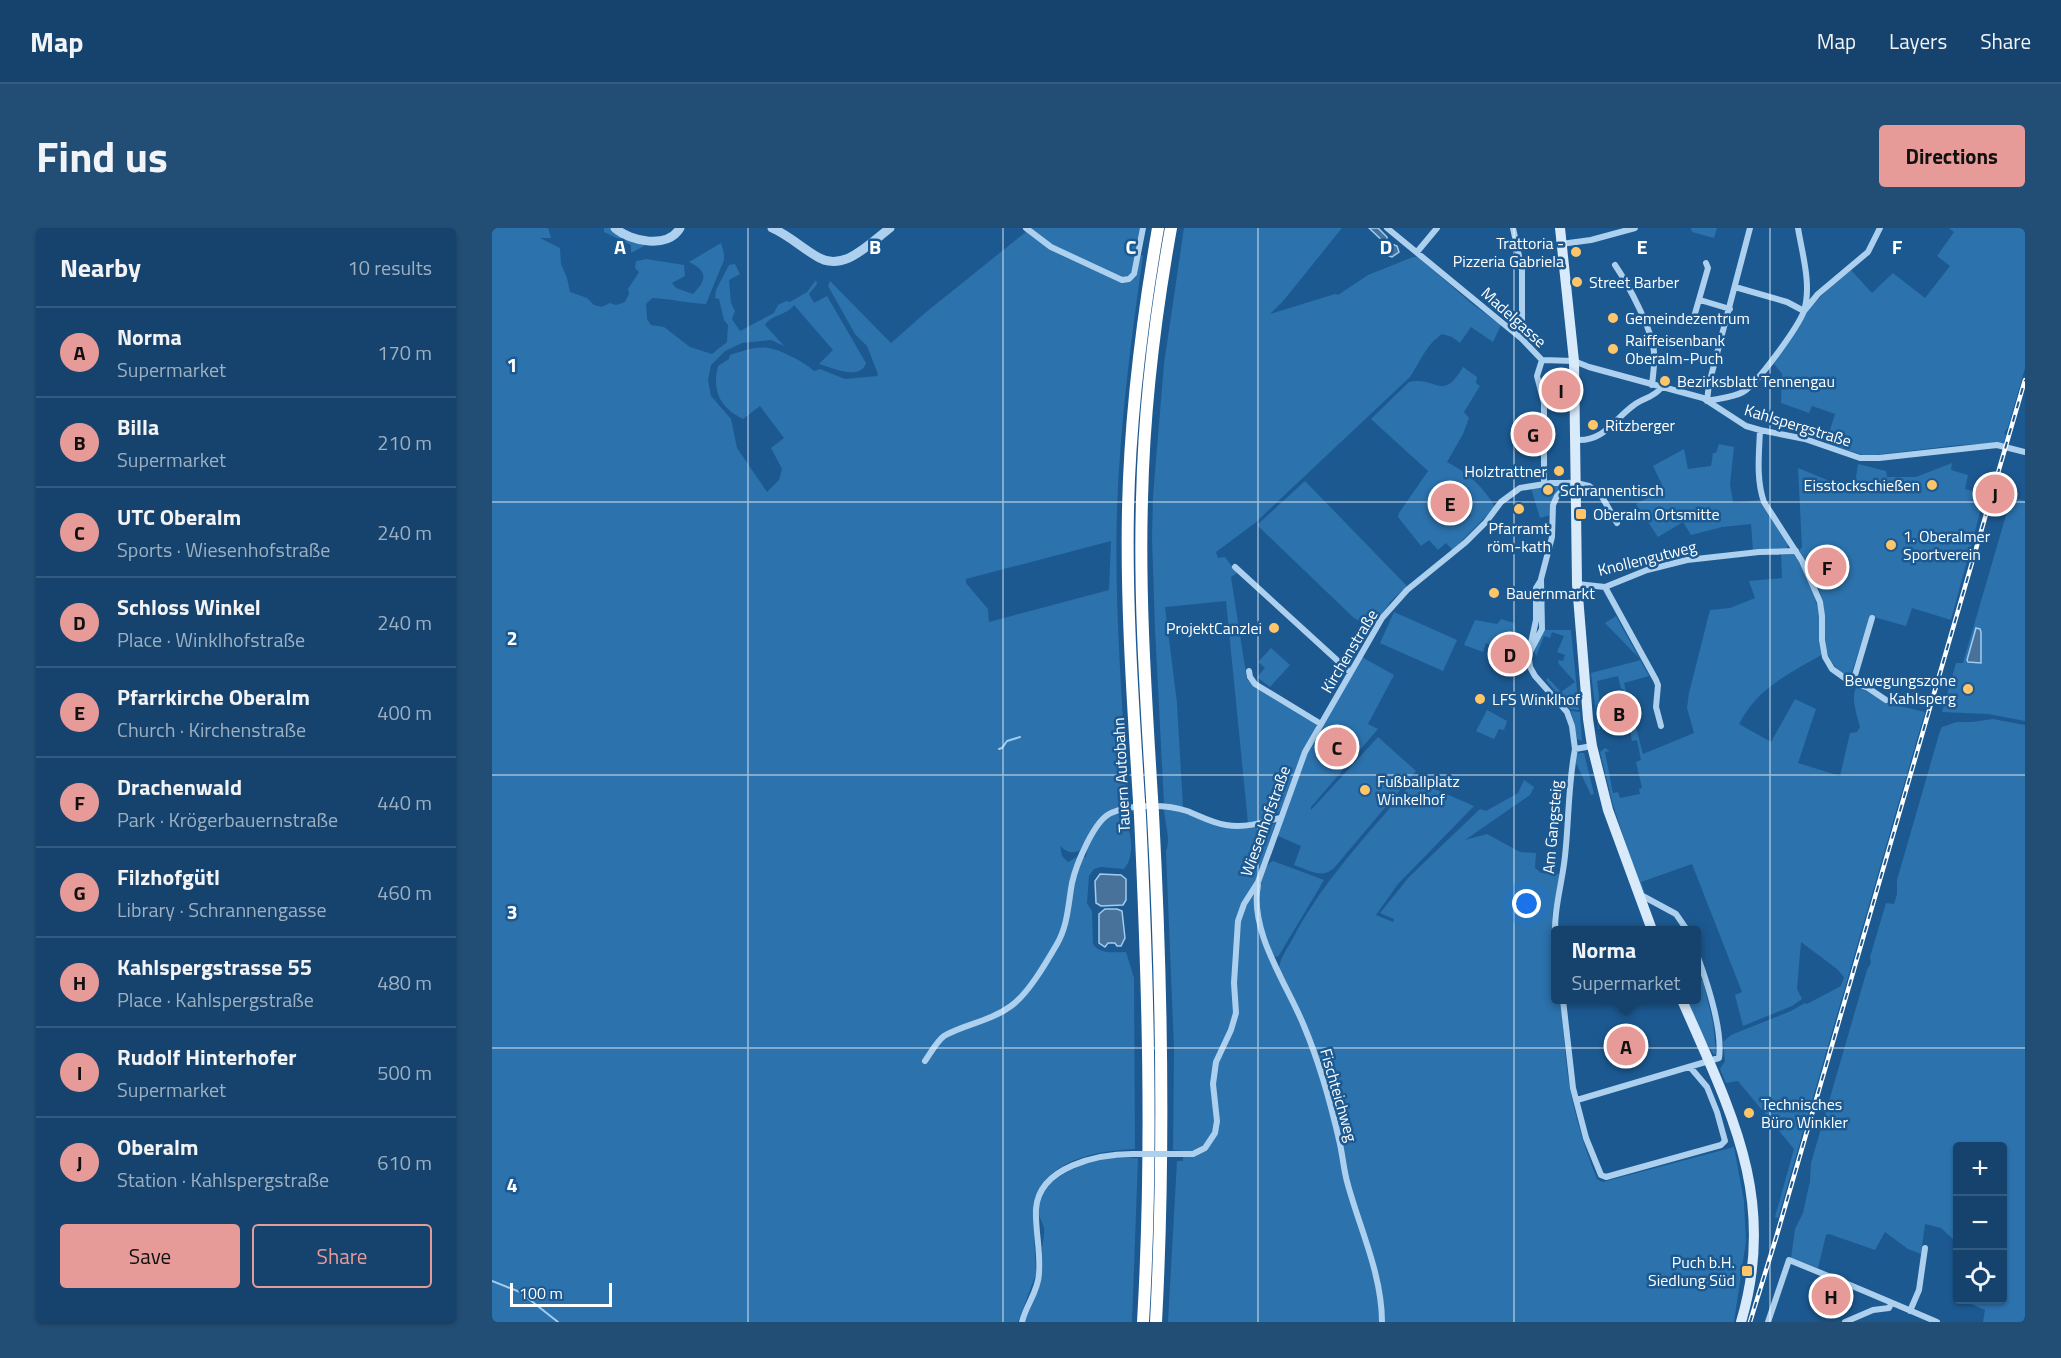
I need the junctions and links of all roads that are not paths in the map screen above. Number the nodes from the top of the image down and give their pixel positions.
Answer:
1 (615, 228) edge
2 (680, 228) edge
3 (772, 228) edge
4 (890, 228) edge
5 (1026, 228) edge
6 (1143, 228) edge
7 (1158, 228) edge
8 (1171, 228) edge
9 (1387, 228) edge
10 (1437, 228) edge
11 (1512, 228) edge
12 (1560, 228) edge
13 (1635, 228) edge
14 (1750, 228) edge
15 (1798, 228) edge
16 (1880, 228) edge
17 (1561, 244) junction
18 (1417, 252) junction
19 (1706, 262) dead end
20 (1615, 265) dead end
21 (1735, 287) junction
22 (1700, 300) junction
23 (1730, 309) junction
24 (1804, 311) junction
25 (1694, 316) dead end
26 (1522, 339) junction
27 (1542, 360) junction
28 (1574, 361) junction
29 (1653, 385) junction
30 (1660, 388) junction
31 (1707, 401) junction
32 (1760, 430) junction
33 (1576, 440) junction
34 (2025, 452) edge
35 (1573, 483) junction
36 (1544, 484) junction
37 (1617, 523) dead end
38 (1796, 551) junction
39 (1235, 567) dead end
40 (1577, 584) junction
41 (1605, 586) junction
42 (1872, 618) dead end
43 (1249, 671) dead end
44 (1350, 672) junction
45 (1854, 682) junction
46 (1886, 700) dead end
47 (1321, 724) junction
48 (1661, 726) dead end
49 (1592, 746) junction
50 (1575, 749) junction
51 (1146, 815) junction
52 (1280, 818) junction
53 (1258, 882) junction
54 (1638, 894) junction
55 (1555, 926) edge
56 (1650, 926) edge
57 (1684, 926) edge
58 (1701, 967) edge
59 (1563, 1004) edge
60 (1684, 1004) edge
61 (925, 1061) dead end
62 (1709, 1061) junction
63 (1690, 1067) junction
64 (1577, 1100) junction
65 (1925, 1248) dead end
66 (1891, 1304) junction
67 (1910, 1311) junction
68 (1928, 1320) edge
69 (1022, 1322) edge
70 (1143, 1322) edge
71 (1156, 1322) edge
72 (1382, 1322) edge
73 (1741, 1322) edge
74 (1768, 1322) edge
75 (1845, 1322) edge
76 (1937, 1322) edge

1 - 2 street
3 - 4 street
5 - 6 street
7 - 51 highway, Tauern Autobahn, bridge
8 - 51 highway, Tauern Autobahn, bridge
9 - 18 street, Madelgasse
10 - 18 street
11 - 26 street
12 - 17 main road
13 - 17 street
14 - 21 street
15 - 24 street
16 - 24 street
17 - 28 main road
18 - 26 street, Madelgasse
19 - 22 street
20 - 29 street
21 - 23 street
21 - 24 street
22 - 23 street
22 - 25 street
23 - 31 street
24 - 31 street
26 - 27 street, Madelgasse
27 - 28 street, Madelgasse
27 - 36 street
28 - 29 street, Kahlspergstraße
28 - 33 main road
29 - 30 street, Kahlspergstraße
30 - 31 street, Kahlspergstraße
30 - 33 street
31 - 32 street, Kahlspergstraße
32 - 34 street, Kahlspergstraße
32 - 38 street
33 - 35 main road
35 - 36 street, Kirchenstraße
35 - 37 street
35 - 40 main road
35 - 50 street, Am Gangsteig
36 - 44 street, Kirchenstraße
38 - 41 street, Knollengutweg
38 - 45 street
39 - 44 street
40 - 41 street, Knollengutweg
40 - 49 main road
41 - 48 street
42 - 45 street
43 - 47 street
44 - 47 street, Kirchenstraße
45 - 46 street
47 - 52 street, Wiesenhofstraße
49 - 50 street
49 - 54 main road
50 - 55 street, Am Gangsteig
51 - 70 highway, Tauern Autobahn
51 - 71 highway, Tauern Autobahn
52 - 53 street, Wiesenhofstraße
52 - 61 street
53 - 69 street, Wiesenhofstraße, bridge
53 - 72 street, Fischteichweg
54 - 56 main road
54 - 57 street
58 - 62 street
59 - 64 street
60 - 62 main road
62 - 63 street
62 - 73 main road
63 - 64 street
63 - 64 street
65 - 67 street
66 - 67 street
66 - 74 street
66 - 75 street
67 - 68 street
68 - 76 street

